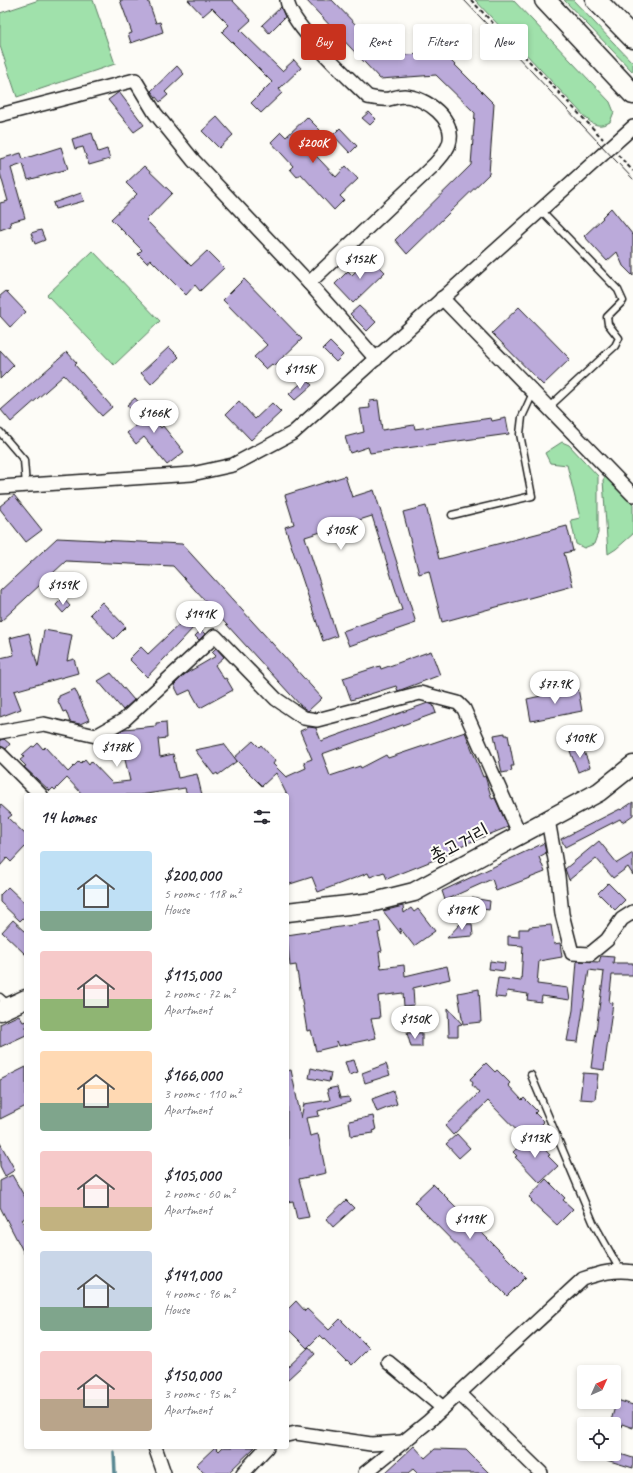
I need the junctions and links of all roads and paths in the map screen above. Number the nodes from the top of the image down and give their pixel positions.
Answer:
1 (287, 0) edge
2 (472, 0) edge
3 (545, 0) edge
4 (596, 0) edge
5 (633, 38) edge
6 (633, 94) edge
7 (0, 115) edge
8 (633, 127) edge
9 (610, 147) junction
10 (633, 171) edge
11 (540, 210) junction
12 (310, 283) junction
13 (442, 298) junction
14 (376, 359) junction
15 (534, 393) junction
16 (548, 408) junction
17 (0, 432) edge
18 (26, 486) junction
19 (0, 487) edge
20 (633, 495) edge
21 (452, 515) dead end
22 (0, 732) edge
23 (0, 754) edge
24 (631, 770) edge
25 (39, 793) edge
26 (548, 820) junction
27 (520, 835) junction
28 (289, 912) edge
29 (633, 912) edge
30 (531, 1075) dead end
31 (620, 1270) junction
32 (633, 1272) edge
33 (388, 1362) dead end
34 (459, 1393) junction
35 (443, 1408) junction
36 (290, 1432) edge
37 (403, 1442) junction
38 (156, 1449) edge
39 (265, 1449) edge
40 (164, 1473) edge
41 (243, 1473) edge
42 (365, 1473) edge
43 (541, 1473) edge

1 - 12 street
2 - 9 path
3 - 6 main road
4 - 5 main road
7 - 12 street
8 - 9 street
9 - 10 path
9 - 11 street
11 - 13 street
11 - 16 lane
12 - 14 street
13 - 14 street
13 - 15 street
14 - 18 street
15 - 16 street
15 - 21 lane
16 - 20 street
17 - 18 lane
18 - 19 street
22 - 27 street
23 - 25 street
24 - 26 street, 총고거리
26 - 27 street, 총고거리
26 - 29 street
27 - 28 street, 총고거리
30 - 31 lane
31 - 32 street
31 - 34 street
33 - 35 street
34 - 35 street
34 - 43 street
35 - 37 street
36 - 37 street
37 - 42 street
38 - 40 street
39 - 41 street

